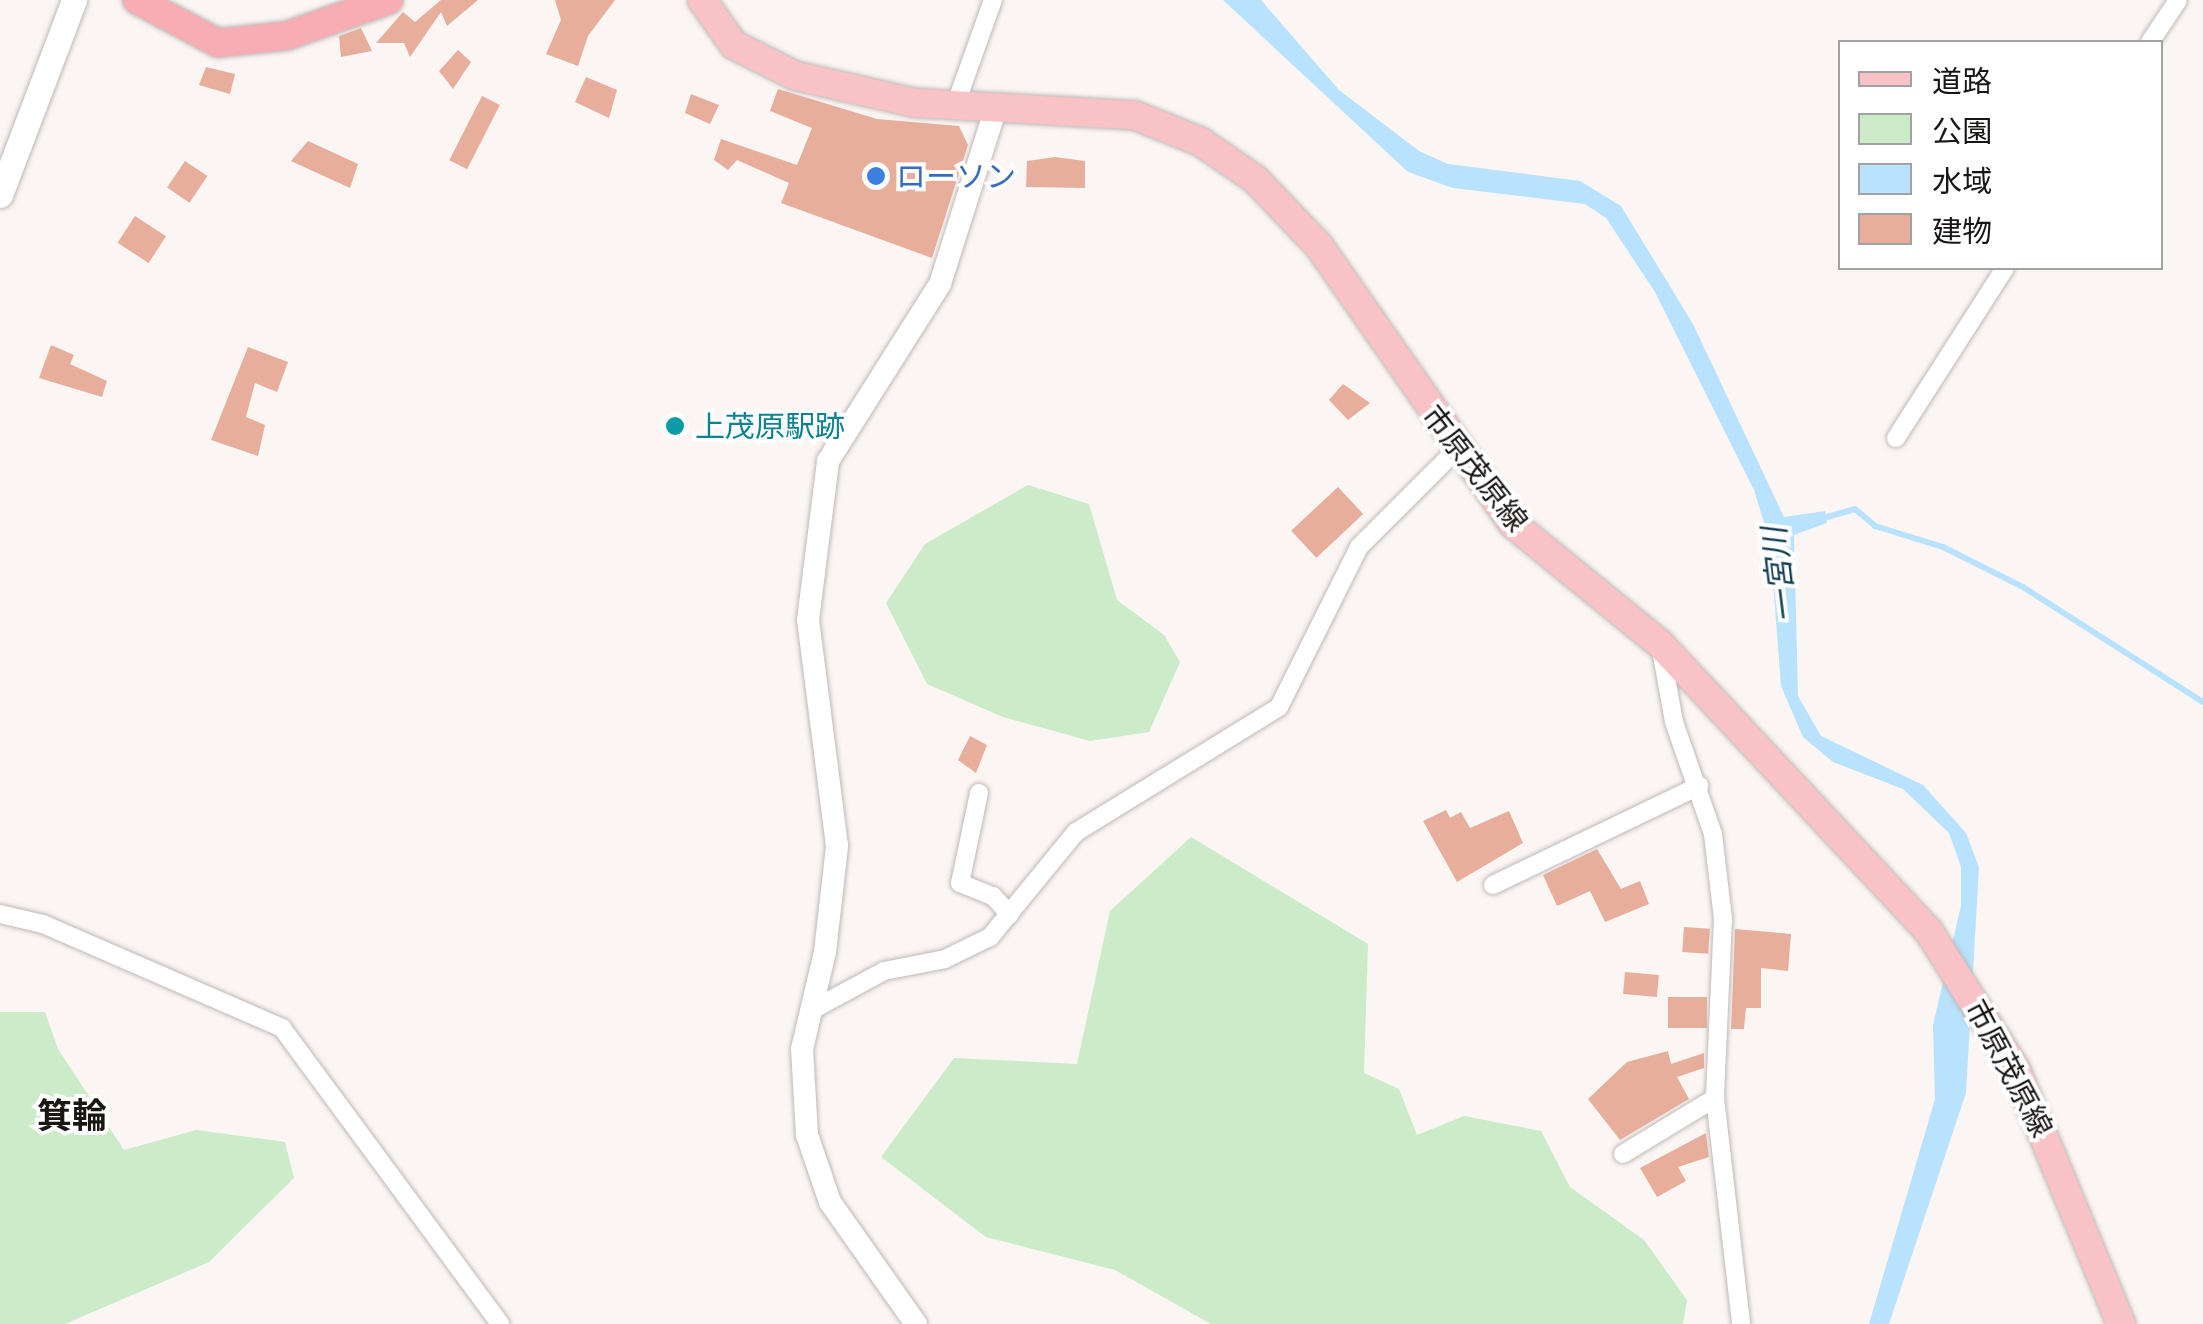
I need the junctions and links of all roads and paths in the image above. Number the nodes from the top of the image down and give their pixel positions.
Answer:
1 (74, 0) edge
2 (137, 0) edge
3 (389, 0) edge
4 (702, 0) edge
5 (993, 0) edge
6 (2178, 0) edge
7 (2151, 40) edge
8 (954, 106) junction
9 (996, 107) junction
10 (0, 195) edge
11 (2004, 270) edge
12 (1896, 438) dead end
13 (1456, 450) junction
14 (1660, 644) junction
15 (1699, 786) junction
16 (979, 792) dead end
17 (1492, 885) dead end
18 (0, 914) edge
19 (1010, 915) junction
20 (810, 1011) junction
21 (1715, 1098) junction
22 (1624, 1154) dead end
23 (500, 1324) edge
24 (916, 1324) edge
25 (1741, 1324) edge
26 (2121, 1324) edge

1 - 10 main road
2 - 3 highway
4 - 8 main road, 市原茂原線
5 - 8 street
6 - 7 street
8 - 9 main road, 市原茂原線
9 - 13 main road, 市原茂原線
9 - 20 street
11 - 12 street
13 - 14 main road, 市原茂原線
13 - 19 street
14 - 15 street
14 - 26 main road, 市原茂原線
15 - 17 street
15 - 21 street
16 - 19 street
18 - 23 street
19 - 20 street
20 - 24 street
21 - 22 street
21 - 25 street

